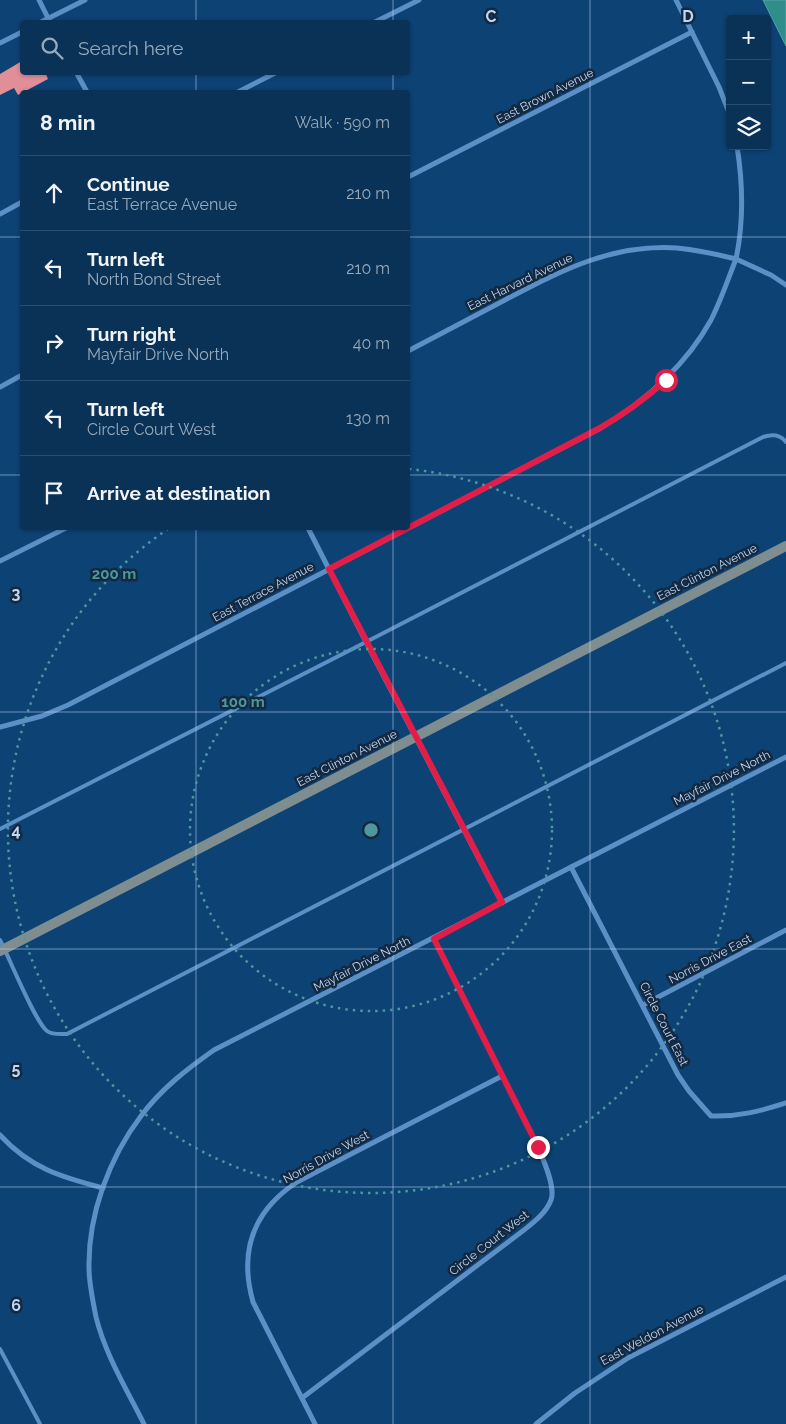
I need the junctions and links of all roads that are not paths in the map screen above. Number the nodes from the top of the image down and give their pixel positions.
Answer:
1 (39, 0) edge
2 (85, 0) edge
3 (419, 0) edge
4 (676, 0) edge
5 (49, 20) edge
6 (379, 20) edge
7 (692, 32) junction
8 (20, 33) edge
9 (0, 43) edge
10 (78, 75) edge
11 (271, 75) edge
12 (86, 90) edge
13 (242, 90) edge
14 (726, 105) edge
15 (737, 150) edge
16 (410, 177) edge
17 (20, 203) edge
18 (0, 214) edge
19 (736, 259) junction
20 (786, 285) edge
21 (410, 350) edge
22 (20, 376) edge
23 (0, 387) edge
24 (786, 442) edge
25 (410, 527) edge
26 (62, 530) edge
27 (309, 530) edge
28 (404, 530) edge
29 (786, 546) edge
30 (0, 561) edge
31 (329, 569) junction
32 (366, 642) junction
33 (786, 663) edge
34 (0, 728) edge
35 (416, 737) junction
36 (786, 757) edge
37 (463, 828) junction
38 (0, 829) edge
39 (571, 866) junction
40 (502, 902) junction
41 (786, 930) edge
42 (434, 939) junction
43 (2, 947) edge
44 (643, 1005) junction
45 (502, 1076) junction
46 (786, 1103) edge
47 (0, 1135) edge
48 (103, 1188) junction
49 (786, 1276) edge
50 (0, 1349) edge
51 (5, 1358) junction
52 (0, 1360) edge
53 (302, 1398) junction
54 (40, 1424) edge
55 (144, 1424) edge
56 (315, 1424) edge
57 (536, 1424) edge

1 - 5 street
2 - 5 street
3 - 6 street
4 - 7 street
7 - 14 street
7 - 16 street, East Brown Avenue
8 - 9 street
10 - 12 street
11 - 13 street
15 - 19 street, East Terrace Avenue
17 - 18 street
19 - 20 street, East Harvard Avenue
19 - 21 street, East Harvard Avenue
19 - 25 street, East Terrace Avenue
22 - 23 street
24 - 32 lane
26 - 30 street
27 - 31 street
28 - 31 street, East Terrace Avenue
29 - 35 main road, East Clinton Avenue
31 - 32 street
31 - 34 street, East Terrace Avenue
32 - 35 street
32 - 38 lane
33 - 37 lane
35 - 37 street
35 - 43 main road, East Clinton Avenue
36 - 39 street, Mayfair Drive North
37 - 40 street
37 - 43 lane
39 - 40 street, Mayfair Drive North
39 - 44 street, Circle Court East
40 - 42 street, Mayfair Drive North
41 - 44 street, Norris Drive East
42 - 45 street, Circle Court West
42 - 48 street, Mayfair Drive North
44 - 46 street, Circle Court East
45 - 53 street, Circle Court West
45 - 53 street, Norris Drive West
47 - 48 street
48 - 55 street, Mayfair Drive North
49 - 57 street, East Weldon Avenue
50 - 51 lane
51 - 52 lane
51 - 54 lane
53 - 56 street, Norris Drive West

